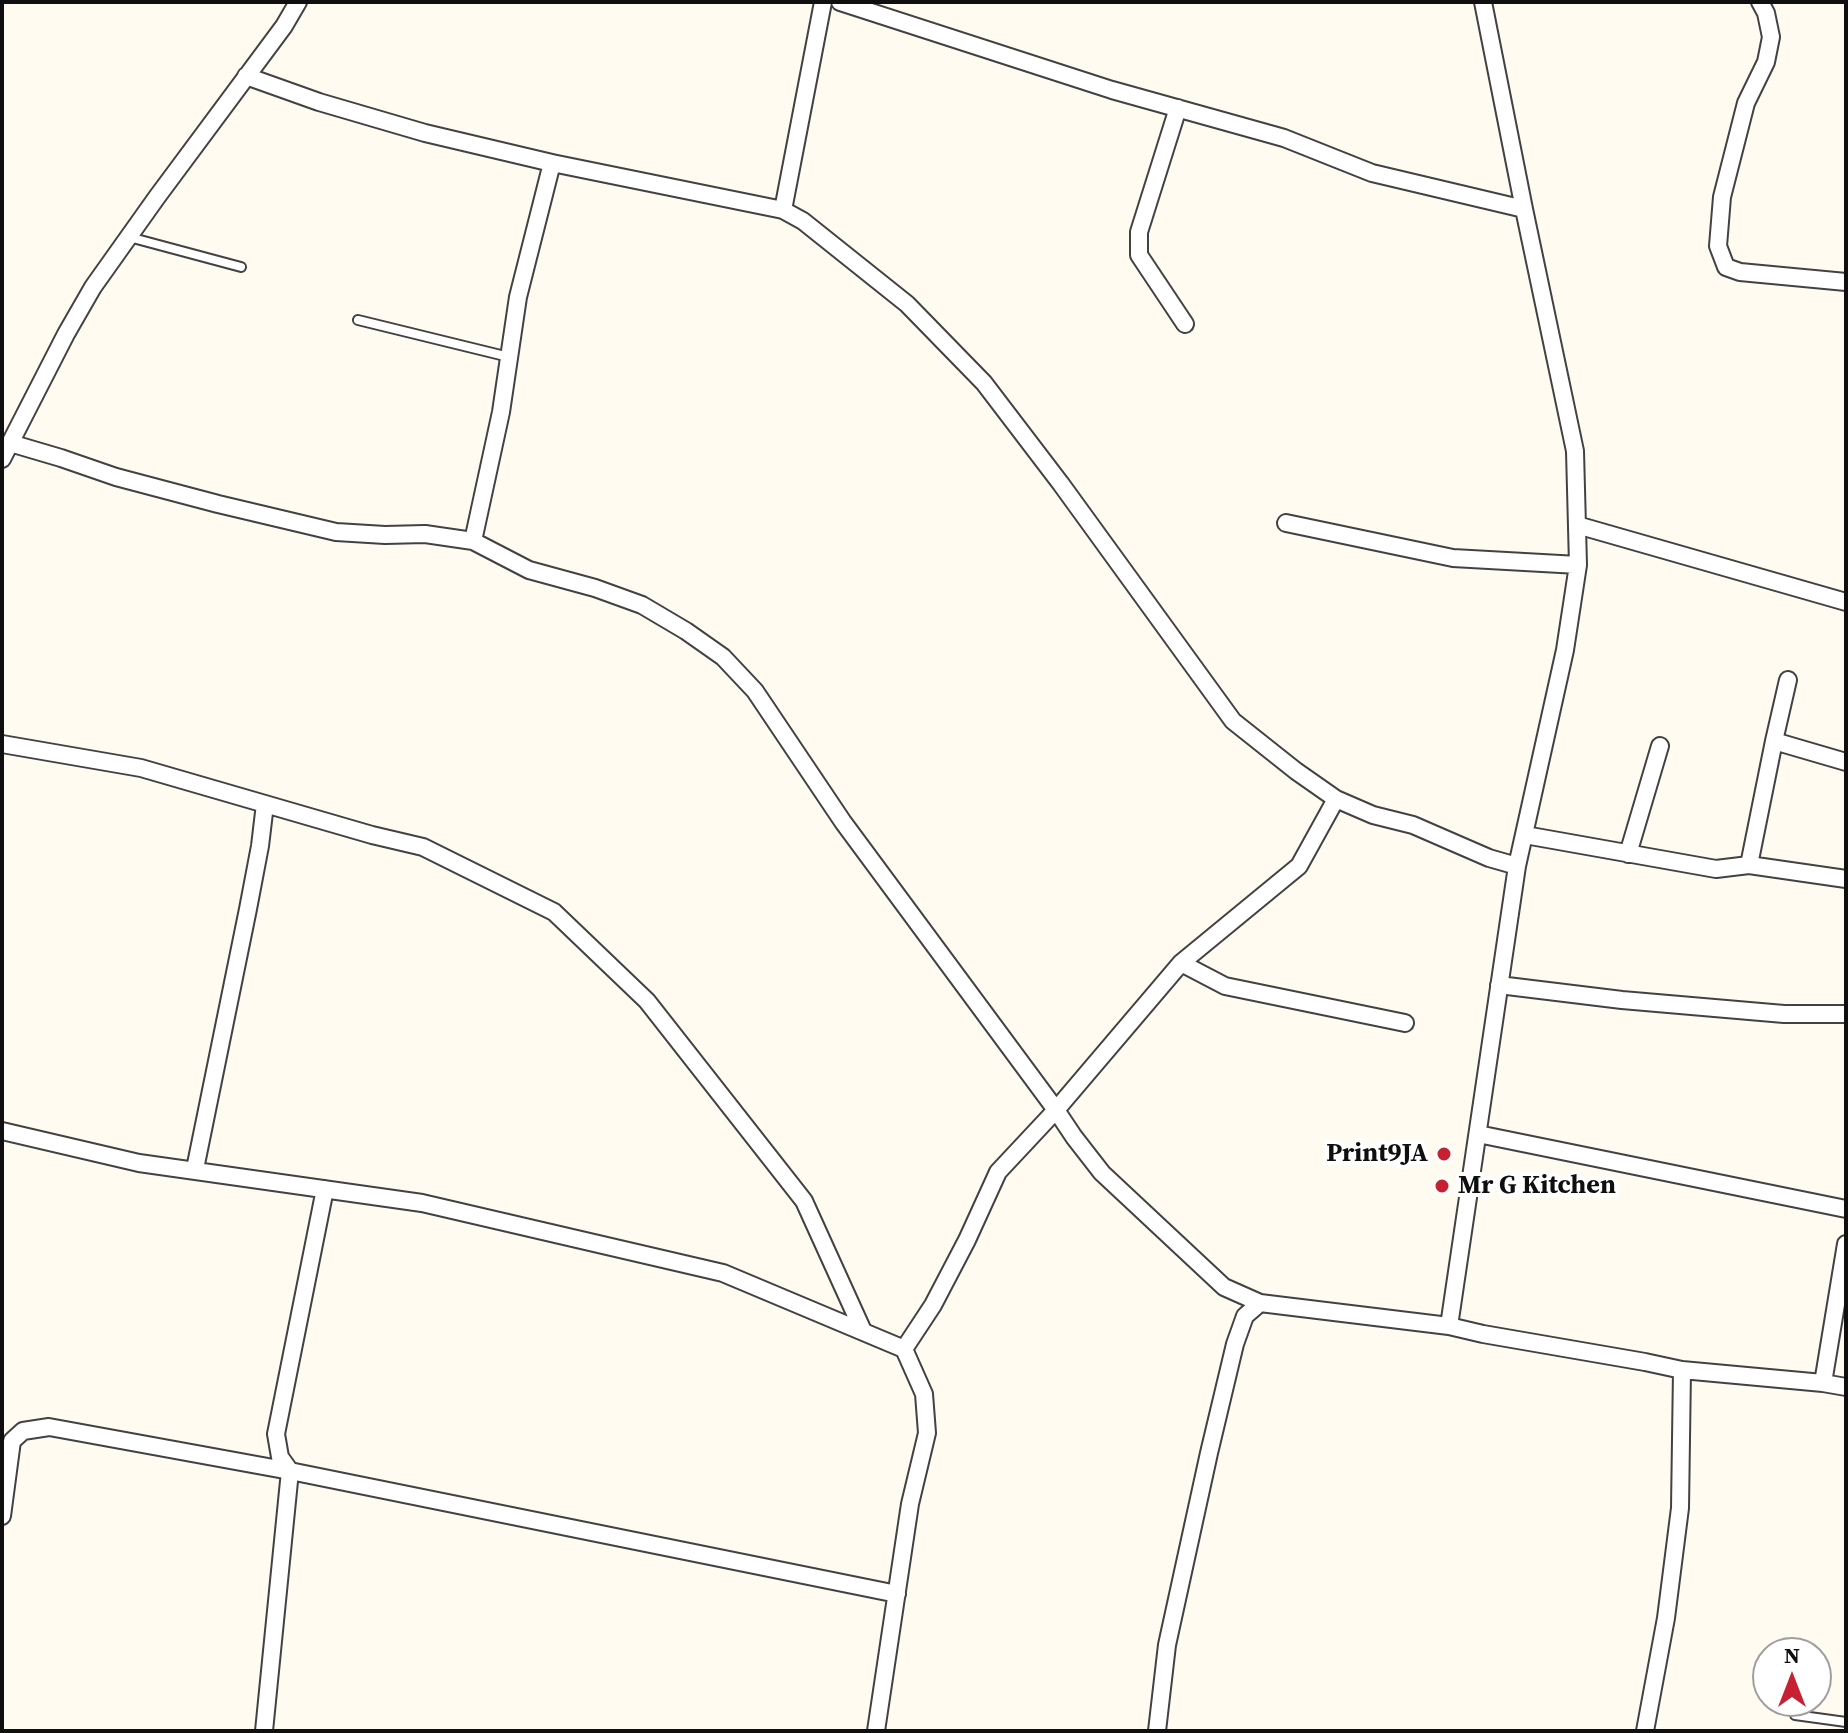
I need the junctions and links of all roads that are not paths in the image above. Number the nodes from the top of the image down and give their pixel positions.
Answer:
1 (298, 2) edge
2 (823, 2) edge
3 (840, 2) edge
4 (1483, 2) edge
5 (1760, 2) edge
6 (246, 76) junction
7 (1178, 108) junction
8 (552, 163) junction
9 (1524, 209) junction
10 (783, 210) junction
11 (129, 237) junction
12 (241, 267) dead end
13 (1846, 282) edge
14 (358, 320) dead end
15 (1185, 324) dead end
16 (509, 357) junction
17 (10, 443) junction
18 (2, 459) edge
19 (1286, 523) dead end
20 (1577, 525) junction
21 (473, 541) junction
22 (1578, 565) junction
23 (1846, 602) edge
24 (1788, 680) dead end
25 (1774, 741) junction
26 (2, 744) edge
27 (1660, 746) dead end
28 (1846, 762) edge
29 (1336, 799) junction
30 (265, 804) junction
31 (1525, 835) junction
32 (1628, 854) junction
33 (1749, 865) junction
34 (1517, 866) junction
35 (1846, 879) edge
36 (1181, 963) junction
37 (1499, 985) junction
38 (1846, 1014) edge
39 (1405, 1023) dead end
40 (1056, 1110) junction
41 (2, 1131) edge
42 (1478, 1134) junction
43 (195, 1169) junction
44 (325, 1189) junction
45 (1846, 1209) edge
46 (1846, 1244) edge
47 (1260, 1303) junction
48 (1449, 1326) junction
49 (863, 1331) junction
50 (904, 1349) junction
51 (1682, 1370) junction
52 (1823, 1383) junction
53 (1846, 1387) edge
54 (290, 1471) junction
55 (2, 1516) edge
56 (897, 1594) junction
57 (1810, 1717) edge
58 (1846, 1722) edge
59 (264, 1731) edge
60 (876, 1731) edge
61 (1157, 1731) edge
62 (1646, 1731) edge

1 - 6 street
2 - 10 street
3 - 7 street
4 - 9 street
5 - 13 street
6 - 8 street
6 - 11 street
7 - 9 street
7 - 15 street
8 - 10 street
8 - 16 street
9 - 20 street
10 - 29 street
11 - 12 lane
11 - 17 street
14 - 16 lane
16 - 21 street
17 - 18 street
17 - 21 street
19 - 22 street
20 - 22 street
20 - 23 street
21 - 40 street
22 - 31 street
24 - 25 street
25 - 28 street
25 - 33 street
26 - 30 street
27 - 32 street
29 - 34 street
29 - 36 street
30 - 43 street
30 - 49 street
31 - 32 street
31 - 34 street
32 - 33 street
33 - 35 street
34 - 37 street
36 - 39 street
36 - 40 street
37 - 38 street
37 - 42 street
40 - 47 street
40 - 50 street
41 - 43 street
42 - 45 street
42 - 48 street
43 - 44 street
44 - 49 street
44 - 54 street
46 - 52 street
47 - 48 street
47 - 61 street
48 - 51 street
49 - 50 street
50 - 56 street
51 - 52 street
51 - 62 street
52 - 53 street
54 - 55 street
54 - 56 street
54 - 59 street
56 - 60 street
57 - 58 lane

